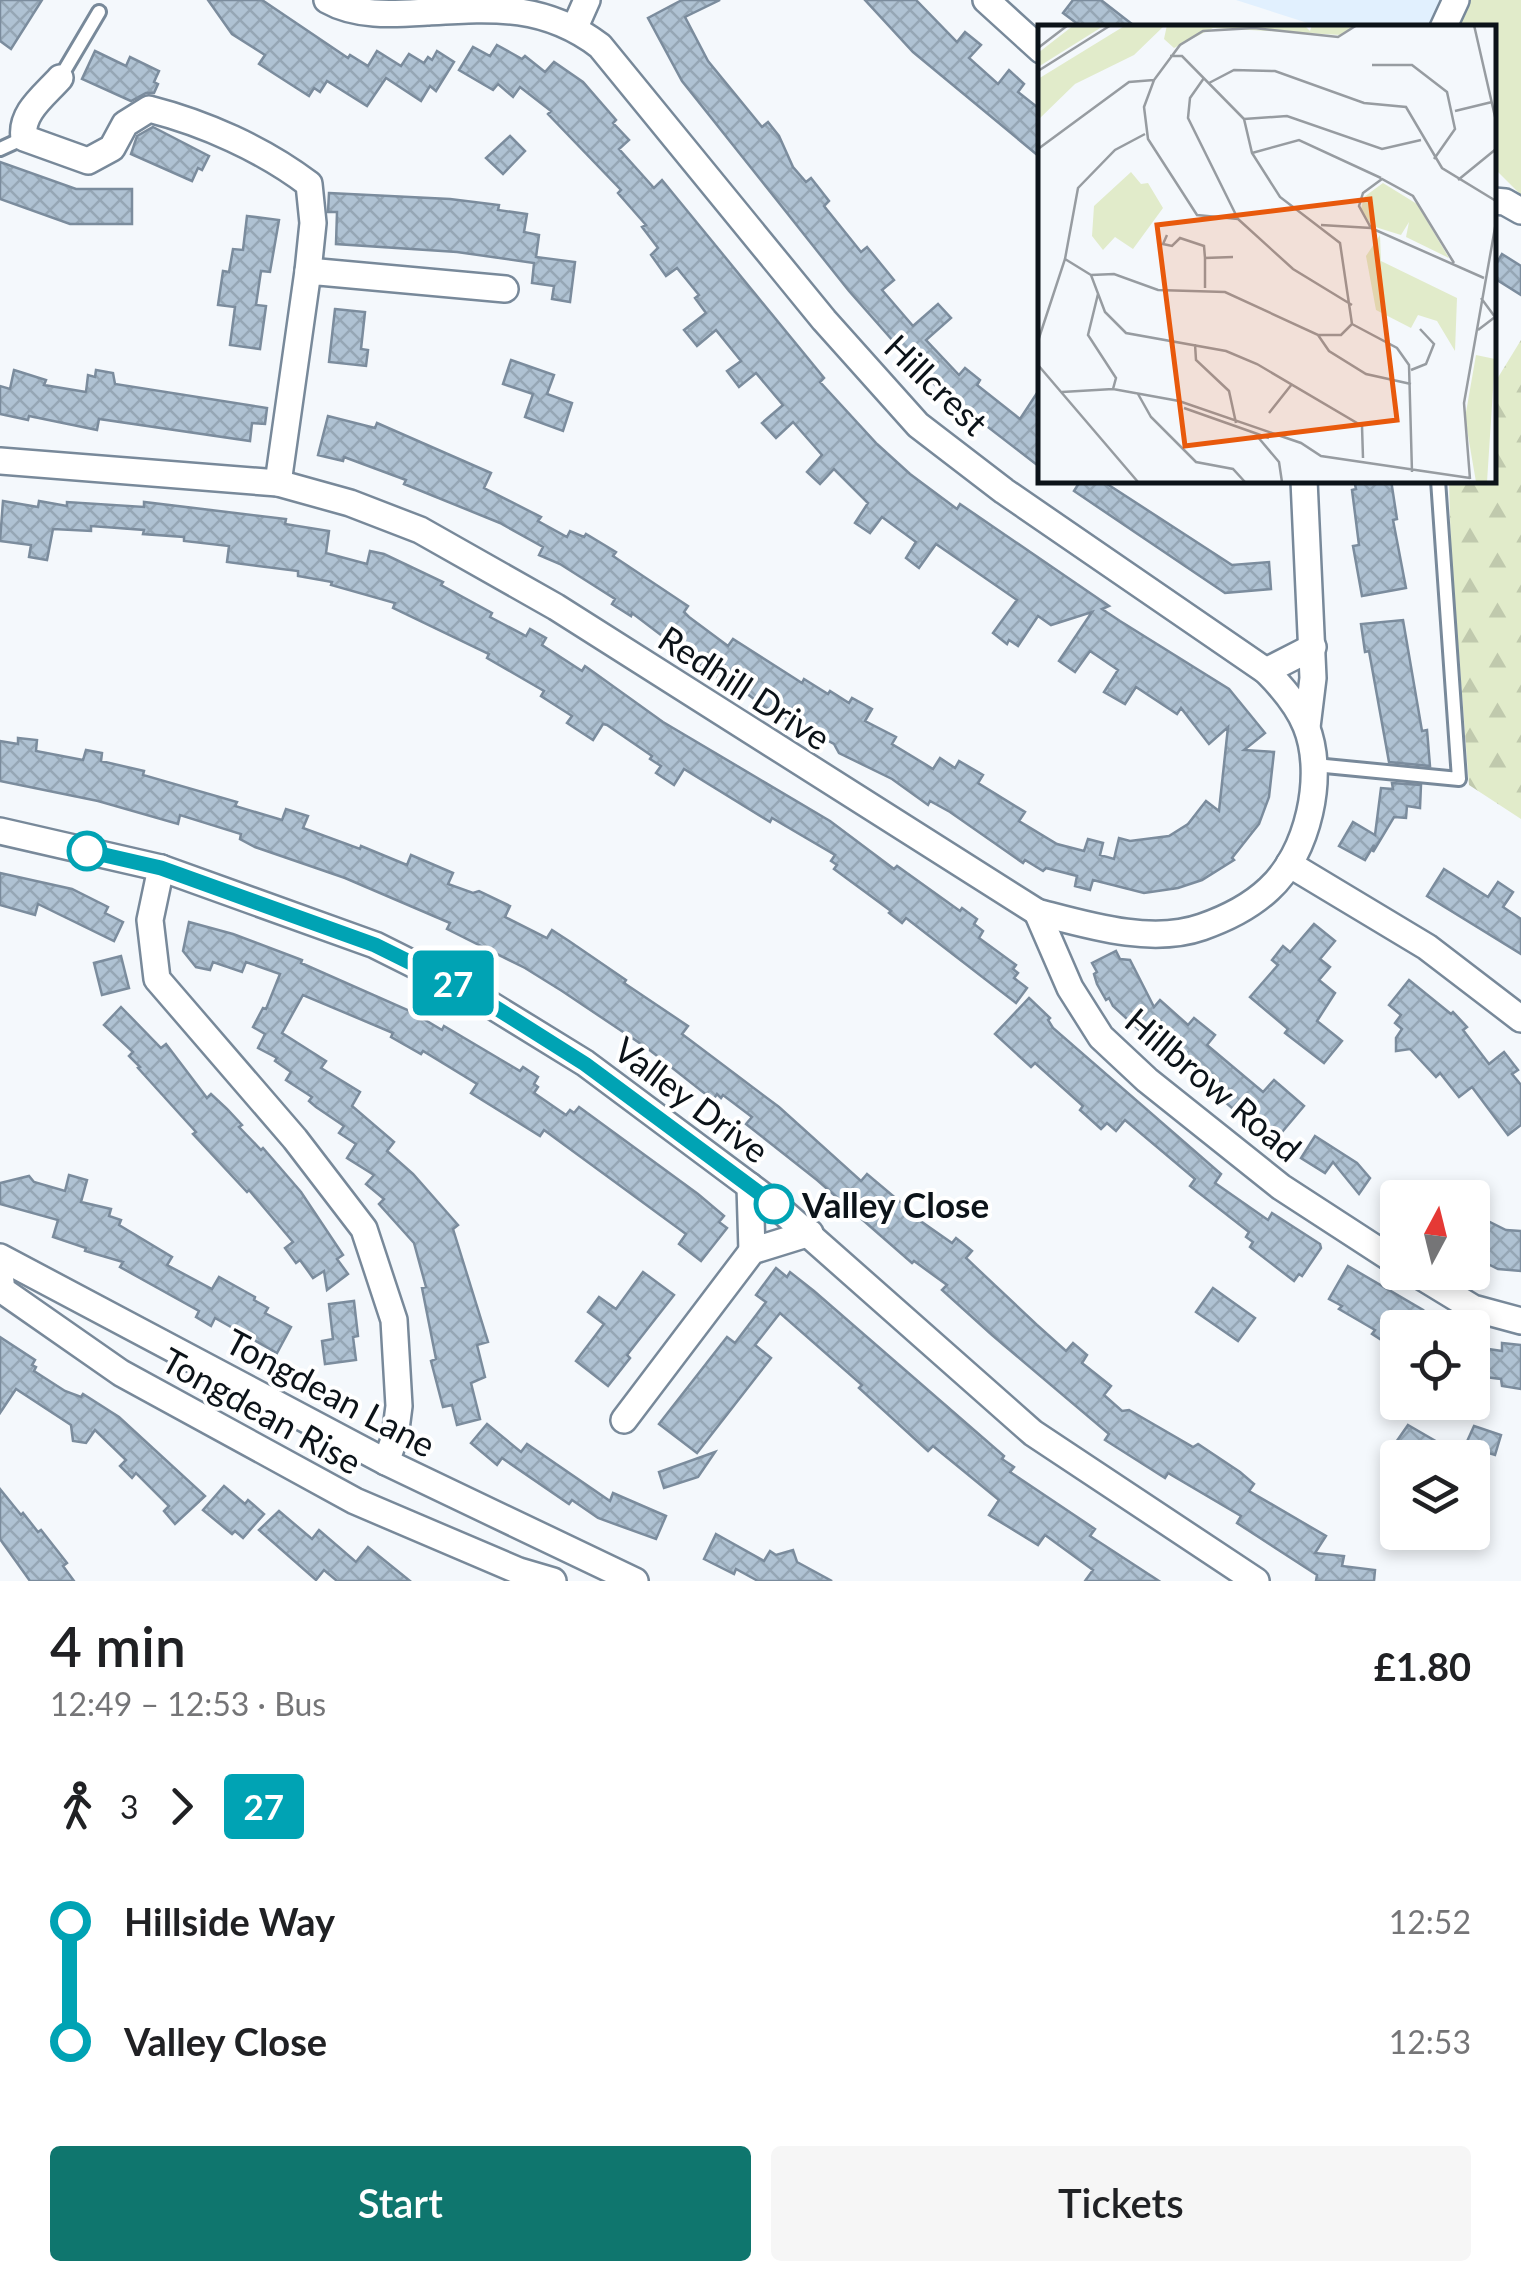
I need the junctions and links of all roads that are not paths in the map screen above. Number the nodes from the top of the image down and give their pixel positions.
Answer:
1 (327, 0) edge
2 (587, 0) edge
3 (986, 0) edge
4 (1456, 0) edge
5 (99, 12) dead end
6 (1444, 25) edge
7 (575, 27) junction
8 (1038, 47) edge
9 (60, 78) joint
10 (24, 138) junction
11 (0, 149) edge
12 (308, 271) junction
13 (504, 289) dead end
14 (0, 461) edge
15 (1304, 482) edge
16 (1438, 482) edge
17 (278, 483) junction
18 (1313, 647) junction
19 (1266, 671) junction
20 (1307, 728) junction
21 (1315, 765) junction
22 (0, 830) edge
23 (1289, 864) junction
24 (161, 868) junction
25 (1037, 912) junction
26 (1521, 1020) edge
27 (750, 1186) junction
28 (810, 1233) junction
29 (752, 1250) junction
30 (1380, 1251) edge
31 (0, 1257) edge
32 (0, 1275) edge
33 (1444, 1290) edge
34 (1521, 1321) edge
35 (624, 1420) dead end
36 (386, 1462) junction
37 (516, 1576) edge
38 (553, 1581) edge
39 (635, 1581) edge
40 (1256, 1581) edge

1 - 7 street
2 - 7 street
3 - 8 street
4 - 6 street
5 - 9 lane
7 - 19 street, Hillcrest
9 - 10 street
10 - 11 lane
10 - 12 street
12 - 13 street
12 - 17 street
14 - 17 street, Redhill Drive
15 - 18 street
16 - 21 lane
17 - 25 street, Redhill Drive
18 - 19 street
18 - 20 street
19 - 20 street, Hillcrest
20 - 21 street, Redhill Drive
21 - 23 street, Redhill Drive
22 - 24 street, Valley Drive
23 - 25 street, Redhill Drive
23 - 26 street
24 - 27 street, Valley Drive
24 - 36 street
25 - 30 street, Hillbrow Road
27 - 28 street, Valley Drive
27 - 29 street
28 - 29 street
28 - 40 street, Valley Drive
29 - 35 street
31 - 36 street, Tongdean Lane
32 - 37 street, Tongdean Rise
33 - 34 street
36 - 39 street, Tongdean Lane
37 - 38 street, Tongdean Rise

